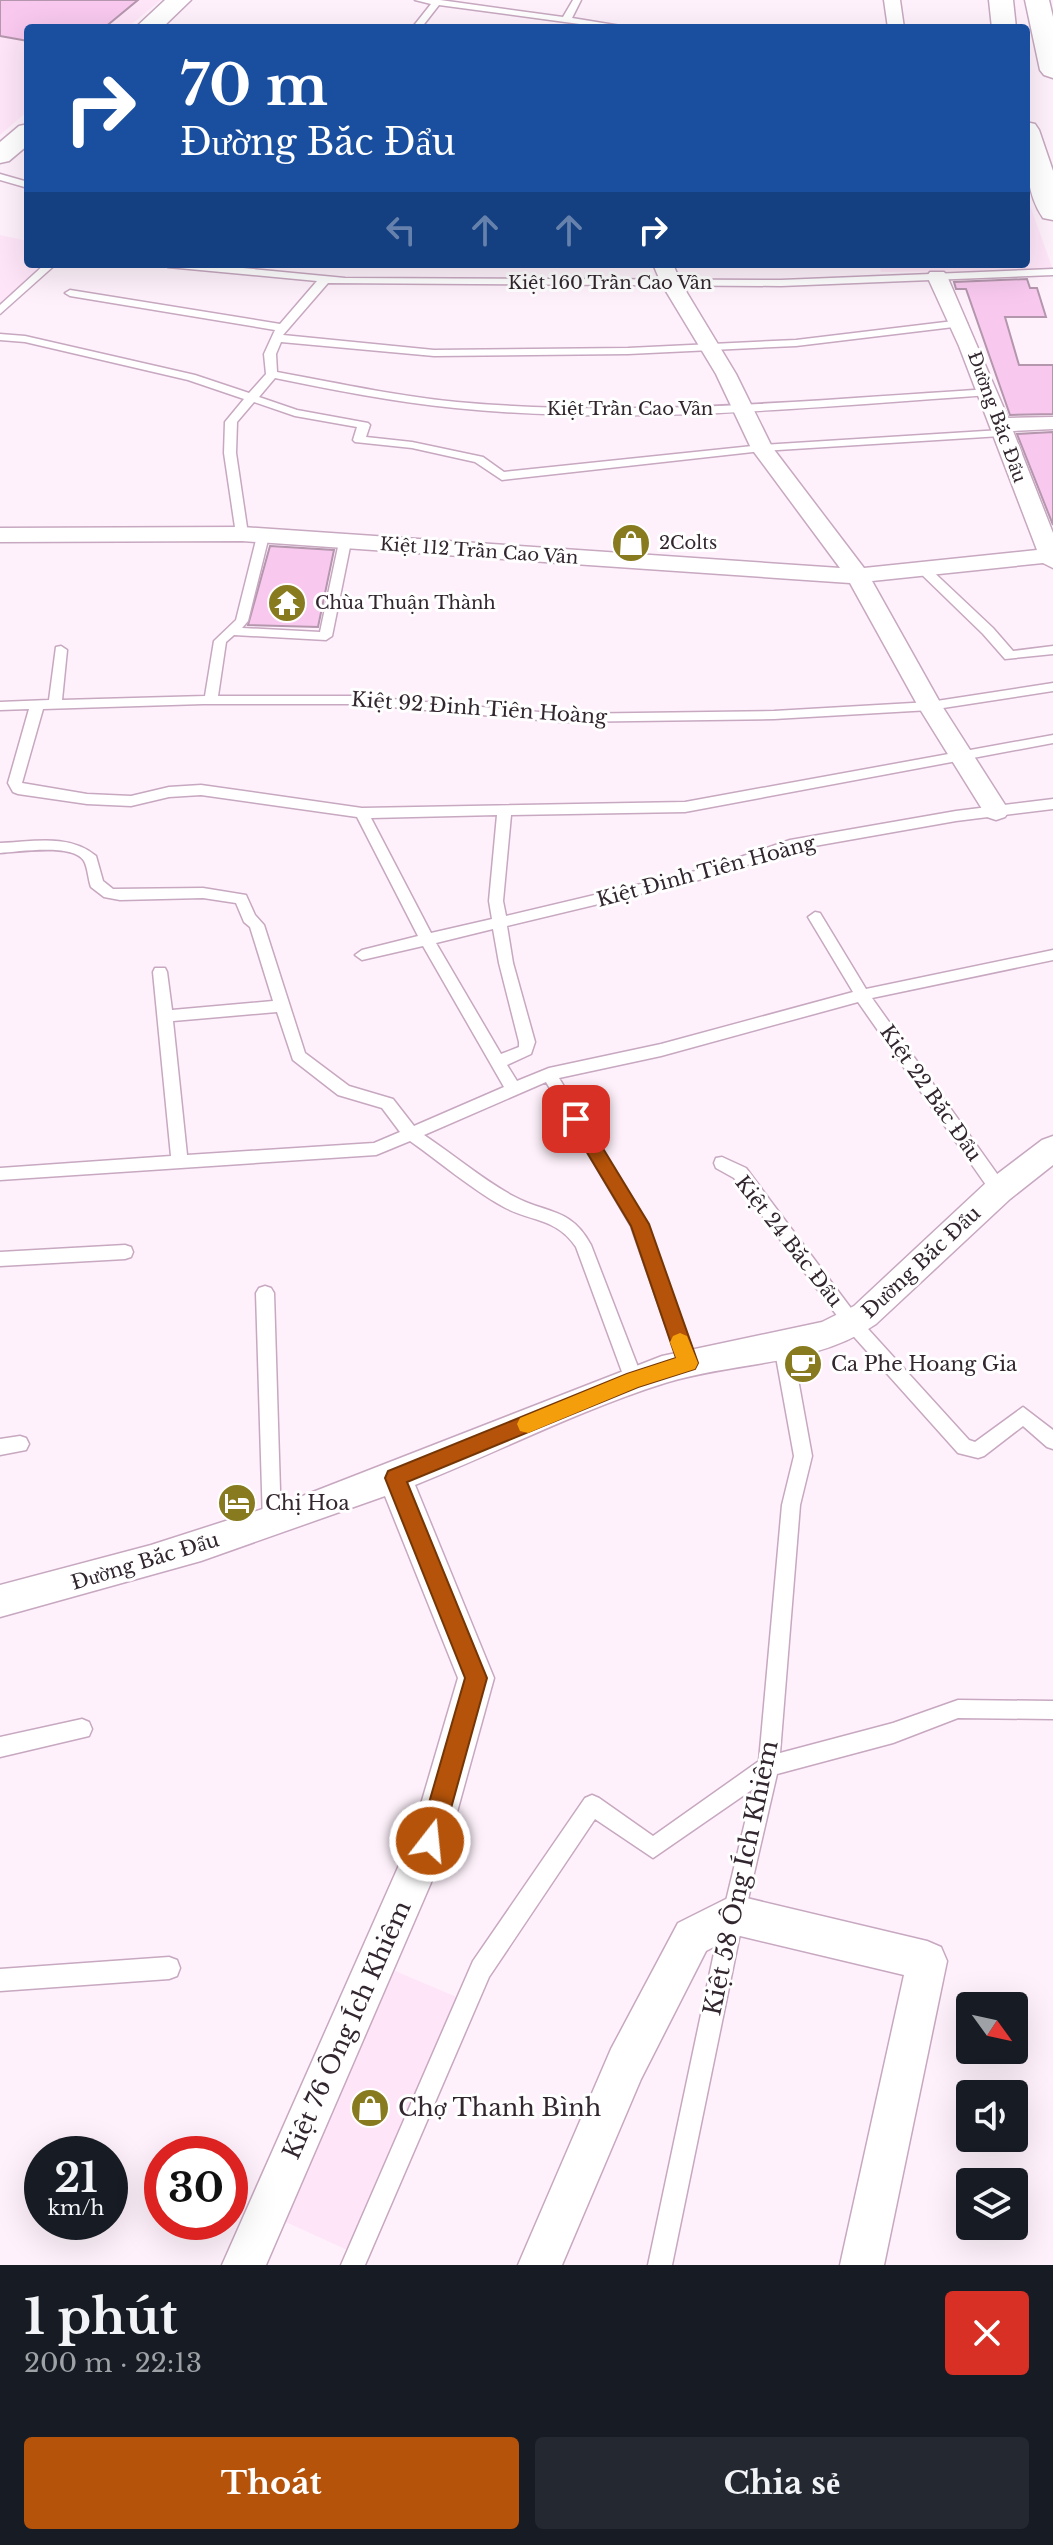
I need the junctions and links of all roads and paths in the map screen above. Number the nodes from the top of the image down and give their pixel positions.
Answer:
1 (179, 0) edge
2 (419, 0) edge
3 (577, 0) edge
4 (891, 0) edge
5 (1001, 0) edge
6 (1037, 0) edge
7 (437, 2) junction
8 (566, 20) junction
9 (152, 24) edge
10 (419, 24) edge
11 (590, 24) edge
12 (895, 24) edge
13 (1004, 24) edge
14 (1053, 70) edge
15 (24, 135) edge
16 (1030, 141) edge
17 (0, 155) edge
18 (1038, 162) edge
19 (0, 177) edge
20 (24, 184) edge
21 (1053, 212) edge
22 (47, 268) edge
23 (210, 268) edge
24 (1053, 272) edge
25 (667, 273) edge
26 (937, 276) junction
27 (325, 279) junction
28 (70, 293) dead end
29 (0, 311) edge
30 (962, 323) junction
31 (280, 333) junction
32 (0, 337) edge
33 (708, 347) junction
34 (272, 374) junction
35 (990, 392) junction
36 (249, 399) junction
37 (744, 408) junction
38 (1053, 423) edge
39 (1000, 429) junction
40 (762, 448) junction
41 (0, 535) edge
42 (253, 535) junction
43 (345, 542) junction
44 (1052, 557) edge
45 (921, 567) junction
46 (858, 576) junction
47 (233, 631) junction
48 (61, 650) dead end
49 (1053, 650) edge
50 (1053, 687) edge
51 (211, 700) junction
52 (37, 705) junction
53 (55, 705) junction
54 (0, 706) edge
55 (930, 706) junction
56 (1053, 739) edge
57 (960, 756) junction
58 (1053, 804) edge
59 (996, 811) junction
60 (362, 813) junction
61 (504, 813) junction
62 (0, 848) edge
63 (815, 917) dead end
64 (499, 923) junction
65 (427, 940) junction
66 (362, 955) dead end
67 (1053, 955) edge
68 (160, 972) dead end
69 (862, 995) junction
70 (283, 1006) junction
71 (165, 1016) junction
72 (498, 1062) junction
73 (549, 1074) junction
74 (513, 1089) junction
75 (411, 1134) junction
76 (1053, 1148) edge
77 (722, 1163) dead end
78 (180, 1164) junction
79 (0, 1174) edge
80 (999, 1190) junction
81 (125, 1252) dead end
82 (0, 1259) edge
83 (265, 1293) dead end
84 (853, 1324) junction
85 (783, 1346) junction
86 (688, 1363) junction
87 (634, 1380) junction
88 (1053, 1441) edge
89 (20, 1444) dead end
90 (0, 1447) edge
91 (395, 1478) junction
92 (272, 1523) junction
93 (0, 1601) edge
94 (1053, 1710) edge
95 (82, 1729) dead end
96 (0, 1747) edge
97 (769, 1766) junction
98 (734, 1915) junction
99 (169, 1968) dead end
100 (0, 1980) edge
101 (244, 2265) edge
102 (353, 2265) edge
103 (540, 2265) edge
104 (660, 2265) edge
105 (862, 2265) edge

1 - 9 main road
2 - 7 lane
3 - 8 lane
4 - 12 street
5 - 13 main road
6 - 14 main road
7 - 8 lane
7 - 10 lane
8 - 11 lane
15 - 17 main road
16 - 18 main road
18 - 21 main road
19 - 20 lane
22 - 29 lane
23 - 27 lane, Kiệt 160 Trần Cao Vân
24 - 26 lane, Kiệt 160 Trần Cao Vân
25 - 26 lane, Kiệt 160 Trần Cao Vân
25 - 27 lane, Kiệt 160 Trần Cao Vân
25 - 33 street
26 - 30 street, Đường Bắc Đẩu
27 - 31 lane
28 - 31 lane
30 - 33 lane
30 - 35 street, Đường Bắc Đẩu
31 - 33 lane
31 - 34 lane
32 - 36 lane
33 - 37 street
34 - 36 lane
34 - 37 lane, Kiệt Trần Cao Vân
35 - 37 lane, Kiệt Trần Cao Vân
35 - 39 street, Đường Bắc Đẩu
36 - 40 lane
36 - 42 lane
37 - 40 street
38 - 39 street
39 - 40 lane
39 - 44 street, Đường Bắc Đẩu
40 - 46 street
41 - 42 street, Kiệt 112 Trần Cao Vân
42 - 43 street, Kiệt 112 Trần Cao Vân
42 - 47 lane
43 - 46 street, Kiệt 112 Trần Cao Vân
43 - 47 lane
44 - 45 street, Kiệt 112 Trần Cao Vân
45 - 46 street, Kiệt 112 Trần Cao Vân
45 - 49 lane
46 - 55 street
47 - 51 lane
48 - 53 lane
50 - 55 lane, Kiệt 92 Đinh Tiên Hoàng
51 - 53 lane, Kiệt 92 Đinh Tiên Hoàng
51 - 55 lane, Kiệt 92 Đinh Tiên Hoàng
52 - 53 lane, Kiệt 92 Đinh Tiên Hoàng
52 - 54 lane, Kiệt 92 Đinh Tiên Hoàng
52 - 60 lane
55 - 57 street
56 - 57 lane
57 - 59 street
57 - 61 lane
58 - 59 lane, Kiệt Đinh Tiên Hoàng
59 - 64 lane, Kiệt Đinh Tiên Hoàng
60 - 61 lane
60 - 65 lane
61 - 64 lane
62 - 70 lane
63 - 69 lane, Kiệt 22 Bắc Đẩu
64 - 65 lane, Kiệt Đinh Tiên Hoàng
64 - 72 lane
65 - 66 lane, Kiệt Đinh Tiên Hoàng
65 - 72 lane
67 - 69 lane
68 - 71 lane
69 - 73 lane
69 - 80 lane, Kiệt 22 Bắc Đẩu
70 - 71 lane
70 - 75 lane
71 - 78 lane
72 - 74 lane
73 - 74 lane
73 - 86 lane
74 - 75 lane
75 - 78 lane
75 - 87 lane
76 - 80 street, Đường Bắc Đẩu
77 - 84 lane, Kiệt 24 Bắc Đẩu
78 - 79 lane
80 - 84 street, Đường Bắc Đẩu
81 - 82 lane
83 - 92 lane
84 - 85 street, Đường Bắc Đẩu
84 - 88 lane, Kiệt 24 Bắc Đẩu
85 - 86 street, Đường Bắc Đẩu
85 - 97 lane, Kiệt 58 Ông Ích Khiêm
86 - 87 street, Đường Bắc Đẩu
87 - 91 street, Đường Bắc Đẩu
89 - 90 lane
91 - 92 street, Đường Bắc Đẩu
91 - 101 street, Kiệt 76 Ông Ích Khiêm
92 - 93 street, Đường Bắc Đẩu
94 - 97 lane
95 - 96 lane
97 - 98 lane, Kiệt 58 Ông Ích Khiêm
97 - 102 lane
98 - 103 street
98 - 104 lane, Kiệt 58 Ông Ích Khiêm
98 - 105 street
99 - 100 lane

